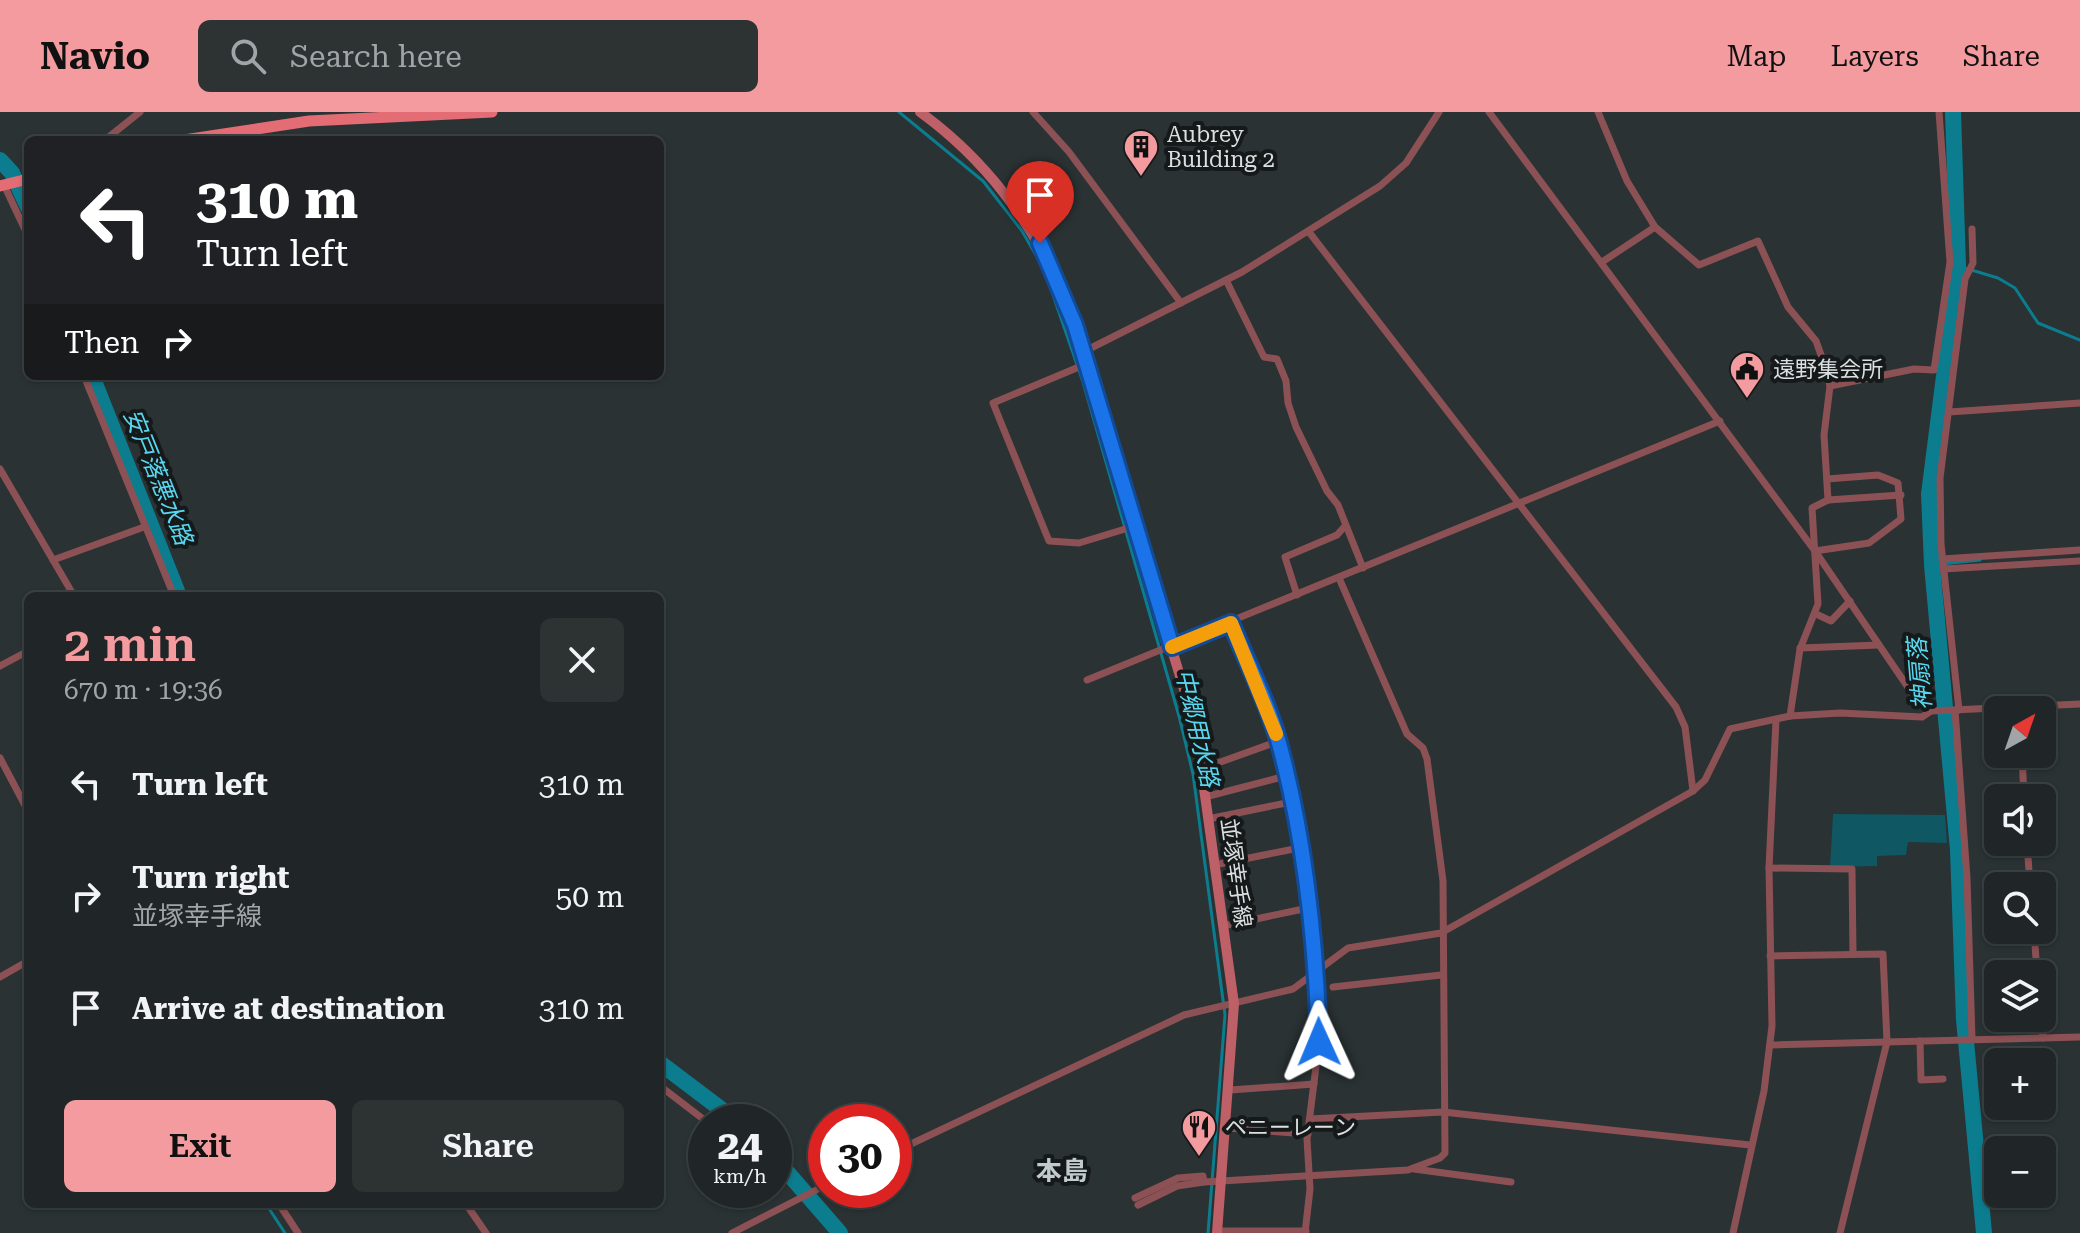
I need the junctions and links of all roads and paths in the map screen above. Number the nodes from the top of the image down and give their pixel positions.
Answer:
1 (140, 112) edge
2 (492, 112) edge
3 (920, 112) edge
4 (1033, 112) edge
5 (1439, 112) edge
6 (1489, 112) edge
7 (1598, 112) edge
8 (1939, 112) edge
9 (110, 136) edge
10 (210, 136) edge
11 (24, 179) edge
12 (4, 185) edge
13 (1655, 227) junction
14 (24, 228) edge
15 (1972, 229) dead end
16 (1309, 232) junction
17 (1602, 262) junction
18 (1949, 276) junction
19 (1965, 279) junction
20 (1226, 280) junction
21 (1181, 303) junction
22 (1083, 352) junction
23 (1086, 364) junction
24 (86, 380) edge
25 (1830, 386) junction
26 (2080, 403) edge
27 (1949, 412) junction
28 (1720, 421) junction
29 (0, 469) edge
30 (1827, 479) junction
31 (1901, 495) junction
32 (1828, 500) junction
33 (1519, 504) junction
34 (1135, 526) junction
35 (1345, 526) junction
36 (144, 527) junction
37 (2080, 550) edge
38 (1815, 551) junction
39 (1942, 559) junction
40 (53, 560) junction
41 (2080, 561) edge
42 (1363, 568) junction
43 (1943, 569) junction
44 (1339, 578) junction
45 (72, 592) edge
46 (172, 592) edge
47 (1297, 595) junction
48 (1850, 601) junction
49 (1816, 614) junction
50 (1231, 623) junction
51 (1879, 645) junction
52 (1172, 647) junction
53 (1800, 648) junction
54 (24, 653) edge
55 (0, 666) edge
56 (1087, 680) dead end
57 (2080, 704) edge
58 (2056, 706) edge
59 (1957, 710) junction
60 (1984, 710) edge
61 (1931, 711) junction
62 (1790, 716) junction
63 (1776, 720) junction
64 (1279, 741) junction
65 (0, 758) edge
66 (1201, 769) junction
67 (1286, 776) junction
68 (1693, 791) junction
69 (1205, 797) junction
70 (1291, 802) junction
71 (24, 803) edge
72 (1208, 819) junction
73 (1299, 848) junction
74 (1214, 865) junction
75 (1769, 868) junction
76 (1308, 908) junction
77 (1223, 926) junction
78 (1441, 933) junction
79 (1853, 954) junction
80 (1770, 956) junction
81 (24, 963) edge
82 (1317, 971) junction
83 (1441, 975) junction
84 (0, 977) edge
85 (1333, 987) dead end
86 (1234, 1004) junction
87 (2042, 1032) edge
88 (2080, 1037) edge
89 (2043, 1038) junction
90 (1972, 1039) junction
91 (1920, 1041) junction
92 (1887, 1042) junction
93 (1770, 1045) junction
94 (1943, 1079) dead end
95 (1314, 1084) junction
96 (664, 1089) edge
97 (1230, 1090) junction
98 (688, 1107) edge
99 (1443, 1112) junction
100 (1310, 1119) junction
101 (1227, 1128) junction
102 (1308, 1134) junction
103 (912, 1143) edge
104 (1750, 1145) junction
105 (1412, 1169) junction
106 (1308, 1177) junction
107 (1222, 1182) junction
108 (1511, 1182) dead end
109 (808, 1194) edge
110 (1137, 1201) dead end
111 (282, 1208) edge
112 (469, 1208) edge
113 (1218, 1232) edge
114 (1306, 1232) edge
115 (298, 1233) edge
116 (486, 1233) edge
117 (732, 1233) edge
118 (1733, 1233) edge
119 (1840, 1233) edge

1 - 9 street
2 - 10 main road
3 - 22 main road, 並塚幸手線
4 - 21 street
5 - 16 street
6 - 17 street
7 - 13 street
8 - 18 street
11 - 12 main road
12 - 14 street
13 - 17 street
13 - 25 street
15 - 19 street
16 - 20 street
16 - 33 street
17 - 28 street
18 - 19 street
18 - 25 street
19 - 27 street
20 - 21 street
20 - 35 street
21 - 22 street
22 - 23 main road, 並塚幸手線
23 - 34 main road, 並塚幸手線
23 - 34 street
24 - 36 street
25 - 30 street
26 - 27 street
27 - 39 street
28 - 33 street
28 - 38 street
29 - 40 street
30 - 31 street
30 - 32 street
31 - 32 street
31 - 38 street
32 - 38 street
33 - 42 street
33 - 68 street
34 - 52 main road, 並塚幸手線
35 - 42 street
35 - 47 street
36 - 40 street
36 - 46 street
37 - 39 street
38 - 48 street
38 - 49 street
39 - 43 street
40 - 45 street
41 - 43 street
42 - 44 street
43 - 59 street
44 - 47 street
44 - 78 street
47 - 50 street
48 - 49 street
48 - 51 street
49 - 53 street
50 - 52 street
50 - 64 street
51 - 53 street
51 - 61 street
52 - 56 street
52 - 66 main road, 並塚幸手線
53 - 62 street
54 - 55 street
57 - 58 street
59 - 60 street
59 - 61 street
59 - 90 street
61 - 62 street
62 - 63 street
63 - 68 street
63 - 75 street
64 - 66 street
64 - 67 street
65 - 71 street
66 - 69 main road, 並塚幸手線
67 - 69 street
67 - 70 street
68 - 78 street
69 - 72 main road, 並塚幸手線
70 - 72 street
70 - 73 street
72 - 74 main road, 並塚幸手線
73 - 74 street
73 - 76 street
74 - 77 main road, 並塚幸手線
75 - 79 street
75 - 80 street
76 - 77 street
76 - 82 street
77 - 86 main road, 並塚幸手線
78 - 82 street
78 - 83 street
79 - 80 street
79 - 92 street
80 - 93 street
81 - 84 street
82 - 86 street
82 - 95 street
83 - 85 street
83 - 99 street
86 - 97 main road, 並塚幸手線
86 - 103 street
87 - 89 street
88 - 89 street
89 - 90 street
90 - 91 street
91 - 92 street
91 - 94 street
92 - 93 street
92 - 119 street
93 - 104 street
95 - 97 street
95 - 100 street
96 - 98 street
97 - 101 main road, 並塚幸手線
99 - 100 street
99 - 104 street
99 - 105 street
100 - 102 street
101 - 102 street
101 - 107 main road, 並塚幸手線
102 - 106 street
104 - 118 street
105 - 106 street
105 - 108 street
106 - 107 street
106 - 114 street
107 - 110 street
107 - 113 main road, 並塚幸手線
109 - 117 street
111 - 115 street
112 - 116 street
113 - 114 street

